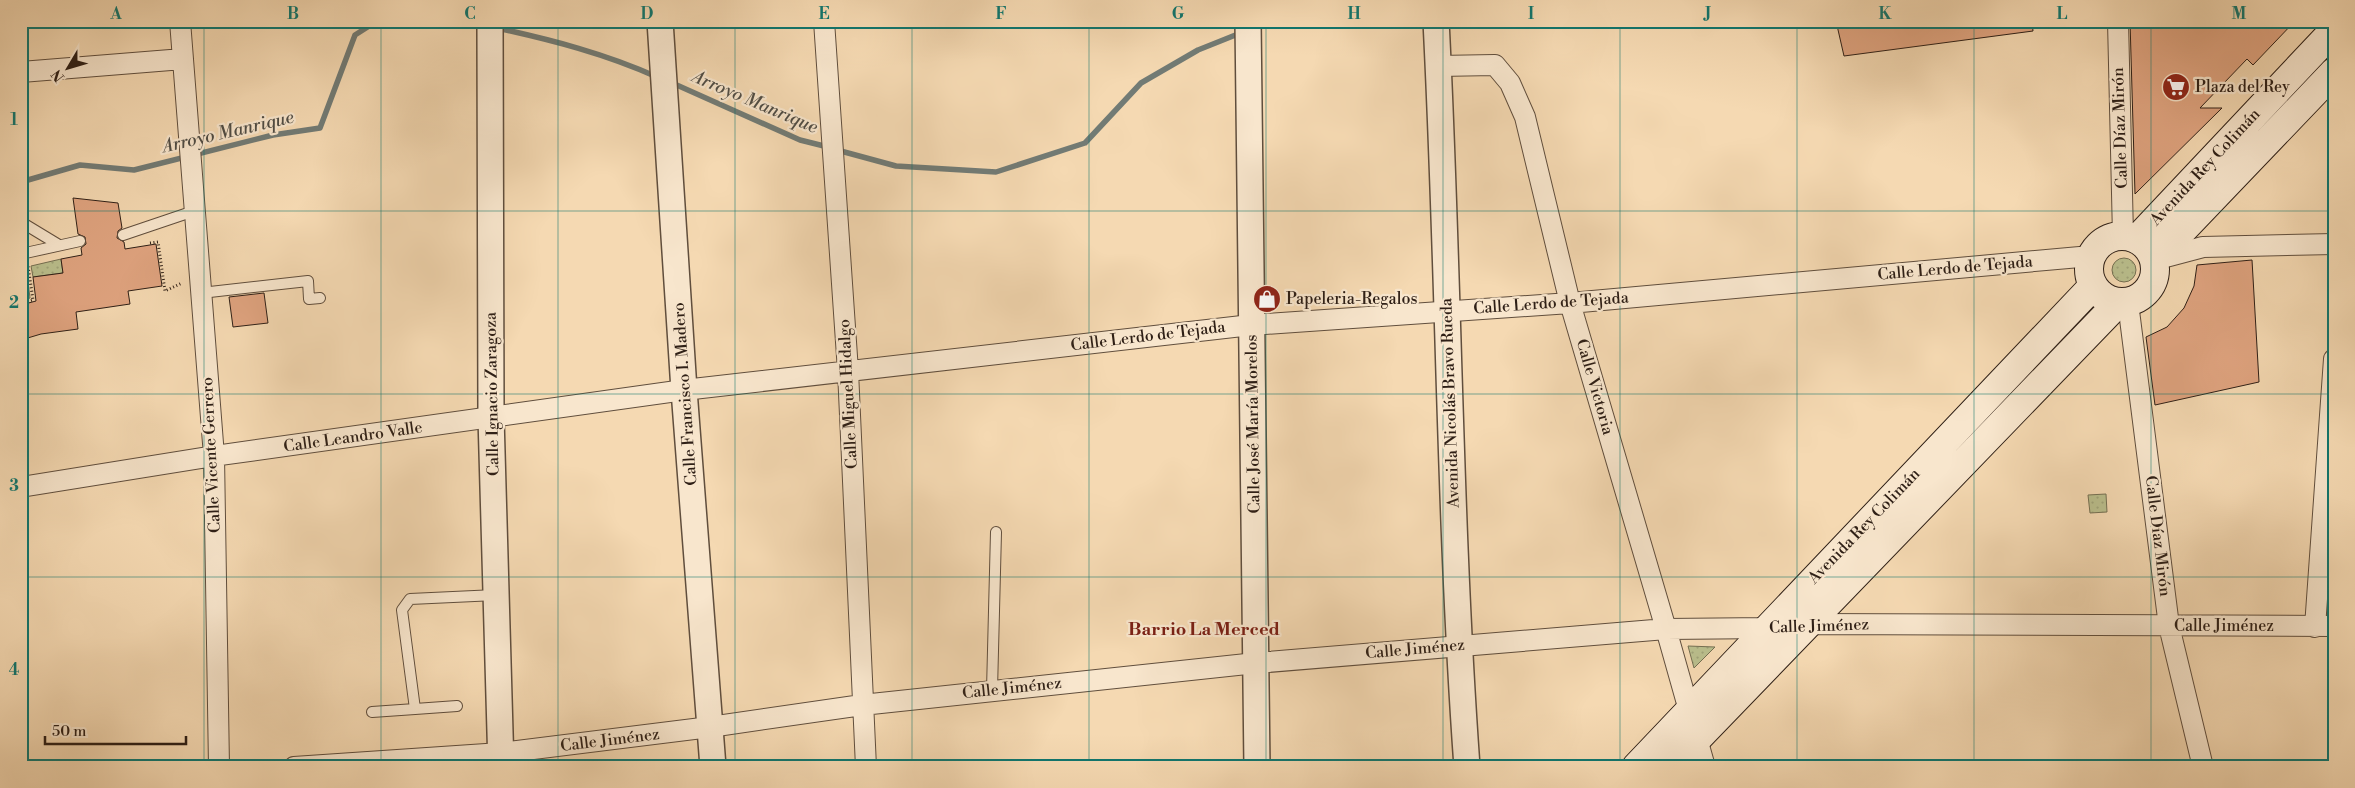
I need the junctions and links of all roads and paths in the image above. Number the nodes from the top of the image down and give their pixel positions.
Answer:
1 (180, 21) edge
2 (824, 21) edge
3 (1248, 21) edge
4 (2118, 21) edge
5 (1436, 30) edge
6 (2334, 30) edge
7 (490, 32) edge
8 (661, 33) edge
9 (183, 59) junction
10 (1438, 66) junction
11 (21, 72) edge
12 (2334, 72) edge
13 (194, 212) junction
14 (21, 222) edge
15 (123, 235) dead end
16 (2130, 237) junction
17 (80, 241) dead end
18 (141, 244) dead end
19 (2334, 244) edge
20 (59, 245) junction
21 (23, 254) edge
22 (2091, 256) junction
23 (2154, 260) junction
24 (200, 284) junction
25 (2093, 286) junction
26 (320, 298) dead end
27 (1570, 303) junction
28 (2123, 303) junction
29 (21, 304) edge
30 (1448, 310) junction
31 (1251, 324) junction
32 (2334, 359) edge
33 (848, 371) junction
34 (684, 390) junction
35 (491, 417) junction
36 (214, 456) junction
37 (21, 487) edge
38 (996, 532) dead end
39 (496, 594) junction
40 (1808, 624) junction
41 (2169, 626) junction
42 (2324, 626) edge
43 (1666, 628) junction
44 (1768, 628) junction
45 (1458, 645) junction
46 (1256, 662) junction
47 (992, 690) junction
48 (862, 704) junction
49 (457, 706) dead end
50 (415, 709) junction
51 (1688, 711) junction
52 (372, 712) dead end
53 (710, 727) junction
54 (1697, 739) junction
55 (501, 760) edge
56 (219, 767) edge
57 (294, 767) edge
58 (713, 767) edge
59 (866, 767) edge
60 (1257, 767) edge
61 (1467, 767) edge
62 (1636, 767) edge
63 (1670, 767) edge
64 (1704, 767) edge
65 (2203, 767) edge

1 - 9 street, Calle Vicente Gerrero
2 - 33 street, Calle Miguel Hidalgo
3 - 31 street, Calle José María Morelos
4 - 16 street, Calle Díaz Mirón
5 - 10 street, Avenida Nicolás Bravo Rueda
6 - 16 main road, Avenida Rey Colimán
7 - 35 street, Calle Ignacio Zaragoza
8 - 34 street, Calle Francisco I. Madero
9 - 11 street
9 - 13 street, Calle Vicente Gerrero
10 - 27 street, Calle Victoria
10 - 30 street, Avenida Nicolás Bravo Rueda
12 - 23 main road, Avenida Rey Colimán
13 - 15 lane
13 - 24 street, Calle Vicente Gerrero
14 - 20 lane
16 - 22 main road
16 - 23 main road
17 - 20 lane
18 - 24 path
19 - 23 street
20 - 21 lane
21 - 29 path
22 - 25 main road
22 - 27 street, Calle Lerdo de Tejada
23 - 28 main road
24 - 26 lane
24 - 36 street, Calle Vicente Gerrero
25 - 28 main road
25 - 44 main road, Avenida Rey Colimán
27 - 30 street, Calle Lerdo de Tejada
27 - 43 street, Calle Victoria
28 - 40 main road, Avenida Rey Colimán
28 - 41 street, Calle Díaz Mirón
30 - 31 street, Calle Lerdo de Tejada
30 - 45 street, Avenida Nicolás Bravo Rueda
31 - 33 street, Calle Lerdo de Tejada
31 - 46 street, Calle José María Morelos
32 - 42 street
33 - 34 street, Calle Lerdo de Tejada
33 - 48 street, Calle Miguel Hidalgo
34 - 35 street, Calle Leandro Valle
34 - 53 street, Calle Francisco I. Madero
35 - 36 street, Calle Leandro Valle
35 - 39 street, Calle Ignacio Zaragoza
36 - 37 street, Calle Leandro Valle
36 - 56 street, Calle Vicente Gerrero
38 - 47 lane
39 - 50 lane
39 - 55 street, Calle Ignacio Zaragoza
40 - 41 street, Calle Jiménez
40 - 44 street, Calle Jiménez
40 - 54 main road, Avenida Rey Colimán
41 - 42 street, Calle Jiménez
41 - 65 street, Calle Díaz Mirón
43 - 44 street, Calle Jiménez
43 - 45 street, Calle Jiménez
43 - 51 street, Calle Victoria
44 - 51 main road, Avenida Rey Colimán
45 - 46 street, Calle Jiménez
45 - 61 street, Avenida Nicolás Bravo Rueda
46 - 47 street, Calle Jiménez
46 - 60 street, Calle José María Morelos
47 - 48 street, Calle Jiménez
48 - 53 street, Calle Jiménez
48 - 59 street, Calle Miguel Hidalgo
49 - 50 lane
50 - 52 lane
51 - 54 street, Calle Victoria
51 - 62 main road, Avenida Rey Colimán
53 - 55 street, Calle Jiménez
53 - 58 street, Calle Francisco I. Madero
54 - 63 main road, Avenida Rey Colimán
54 - 64 street, Calle Victoria
55 - 57 street, Calle Jiménez

